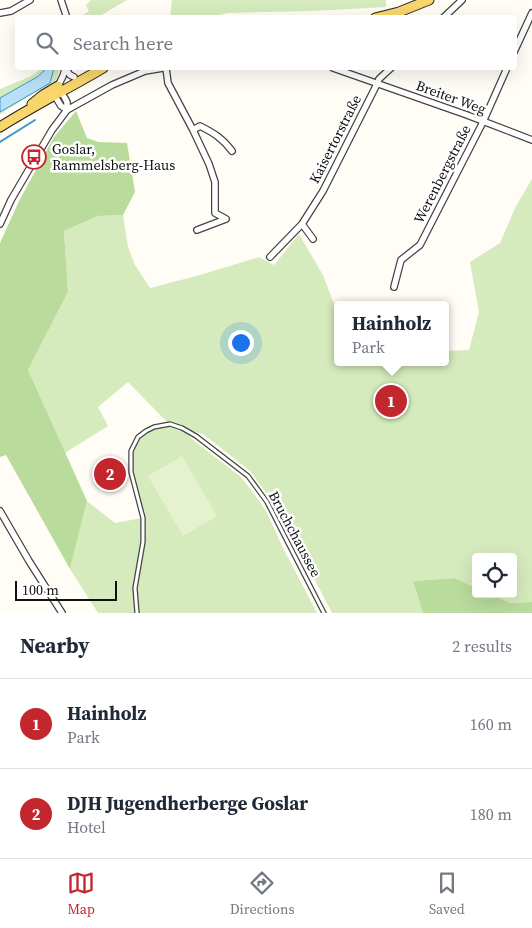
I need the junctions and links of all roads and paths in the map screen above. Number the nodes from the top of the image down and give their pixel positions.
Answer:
1 (61, 0) edge
2 (429, 0) edge
3 (462, 0) edge
4 (27, 1) edge
5 (0, 13) edge
6 (532, 13) edge
7 (66, 15) edge
8 (387, 15) edge
9 (445, 15) edge
10 (517, 46) edge
11 (64, 70) edge
12 (67, 70) edge
13 (87, 70) edge
14 (99, 70) edge
15 (151, 70) edge
16 (165, 70) edge
17 (338, 70) edge
18 (389, 70) edge
19 (506, 70) edge
20 (74, 77) junction
21 (377, 84) junction
22 (56, 90) junction
23 (68, 110) junction
24 (482, 122) junction
25 (0, 128) edge
26 (193, 130) junction
27 (532, 140) edge
28 (232, 150) dead end
29 (0, 224) edge
30 (302, 224) junction
31 (197, 230) dead end
32 (313, 239) dead end
33 (270, 257) dead end
34 (394, 287) dead end
35 (0, 512) edge
36 (62, 613) edge
37 (137, 613) edge
38 (324, 613) edge

1 - 7 street
2 - 8 main road
3 - 9 street
4 - 5 street
6 - 10 street
11 - 22 street
12 - 20 street
13 - 20 main road
14 - 22 main road
15 - 23 street
16 - 26 street
17 - 21 street, Breiter Weg
18 - 21 street, Kaisertorstraße
19 - 24 street, Werenbergstraße
20 - 22 main road
21 - 24 street, Breiter Weg
21 - 30 street, Kaisertorstraße
22 - 23 street
22 - 25 main road
23 - 29 street
24 - 27 street, Breiter Weg
24 - 34 street, Werenbergstraße
26 - 28 street
26 - 31 street
30 - 32 street
30 - 33 street, Kaisertorstraße
35 - 36 street
37 - 38 lane, Bruchchaussee

